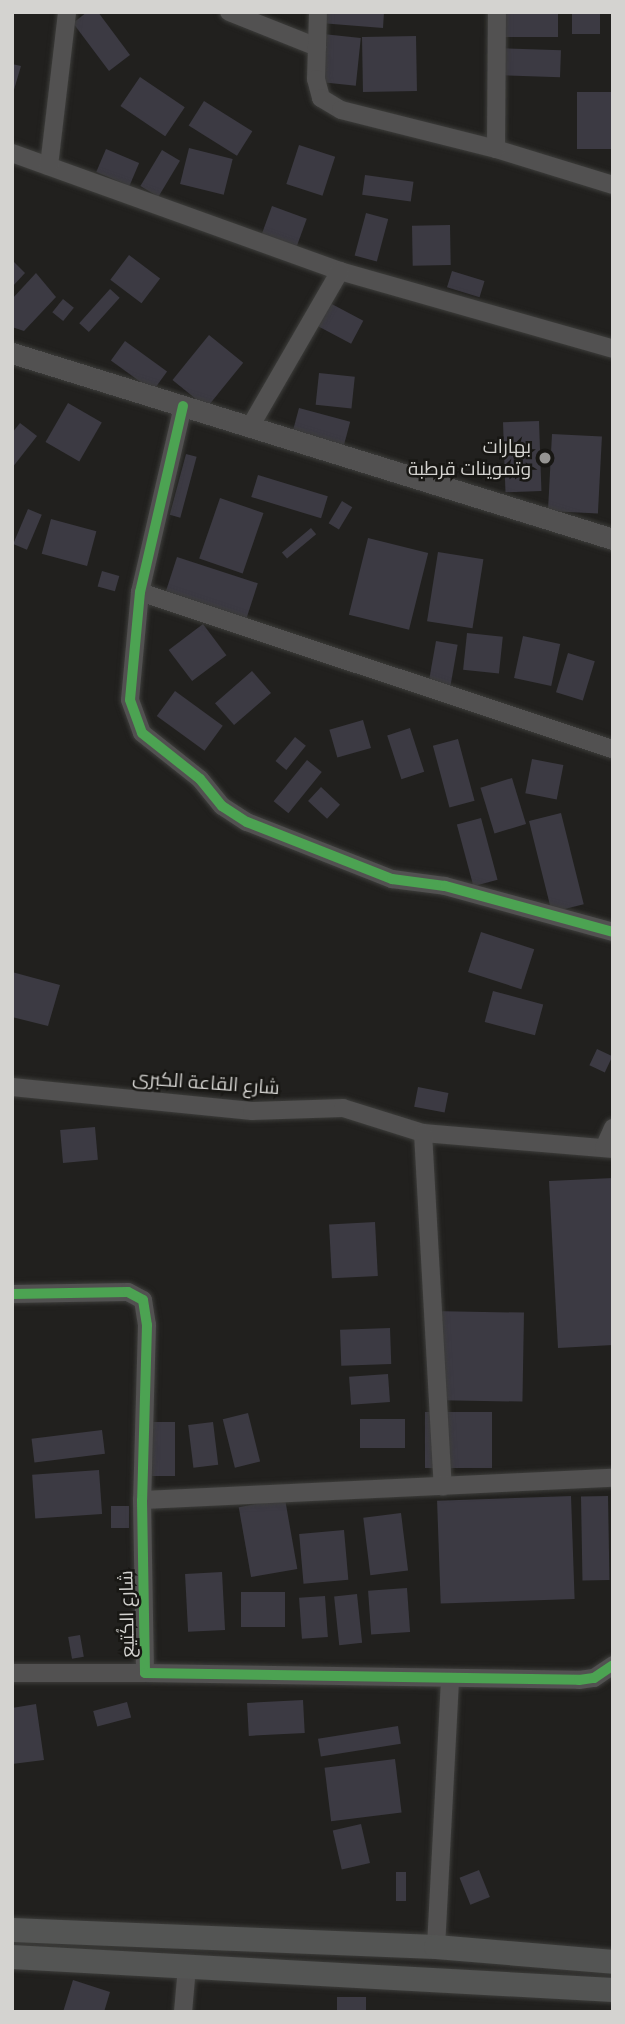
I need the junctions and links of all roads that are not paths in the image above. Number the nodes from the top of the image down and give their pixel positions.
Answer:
1 (67, 12) edge
2 (229, 12) edge
3 (317, 12) edge
4 (497, 12) edge
5 (317, 47) junction
6 (496, 149) junction
7 (12, 153) edge
8 (49, 166) junction
9 (613, 185) edge
10 (340, 271) junction
11 (613, 349) edge
12 (12, 353) edge
13 (183, 406) junction
14 (250, 427) junction
15 (613, 539) edge
16 (139, 592) junction
17 (613, 749) edge
18 (613, 932) edge
19 (12, 1087) edge
20 (613, 1128) edge
21 (422, 1133) junction
22 (608, 1148) edge
23 (12, 1294) edge
24 (613, 1478) edge
25 (443, 1486) junction
26 (142, 1500) junction
27 (613, 1665) edge
28 (12, 1673) edge
29 (145, 1673) junction
30 (450, 1680) junction
31 (12, 1930) edge
32 (436, 1947) junction
33 (12, 1957) edge
34 (613, 1962) edge
35 (187, 1967) junction
36 (613, 1990) edge
37 (183, 2012) edge

1 - 8 street
2 - 5 street
3 - 5 street
4 - 6 street
5 - 6 street
6 - 9 street
7 - 8 street
8 - 10 street
10 - 11 street
10 - 14 street
12 - 13 street
13 - 14 street
13 - 16 street
14 - 15 street
16 - 17 street
16 - 18 street
19 - 21 street, شارع القاعة الكبرى
20 - 22 street, شارع القاعة الكبرى
21 - 22 street, شارع القاعة الكبرى
21 - 25 street
23 - 26 street, شارع الكُتيع
24 - 25 street
25 - 26 street
26 - 29 street, شارع الكُتيع
27 - 30 street, شارع الكُتيع
28 - 29 street
29 - 30 street, شارع الكُتيع
30 - 32 street
31 - 32 main road
32 - 34 main road
33 - 35 main road
35 - 36 main road
35 - 37 street

